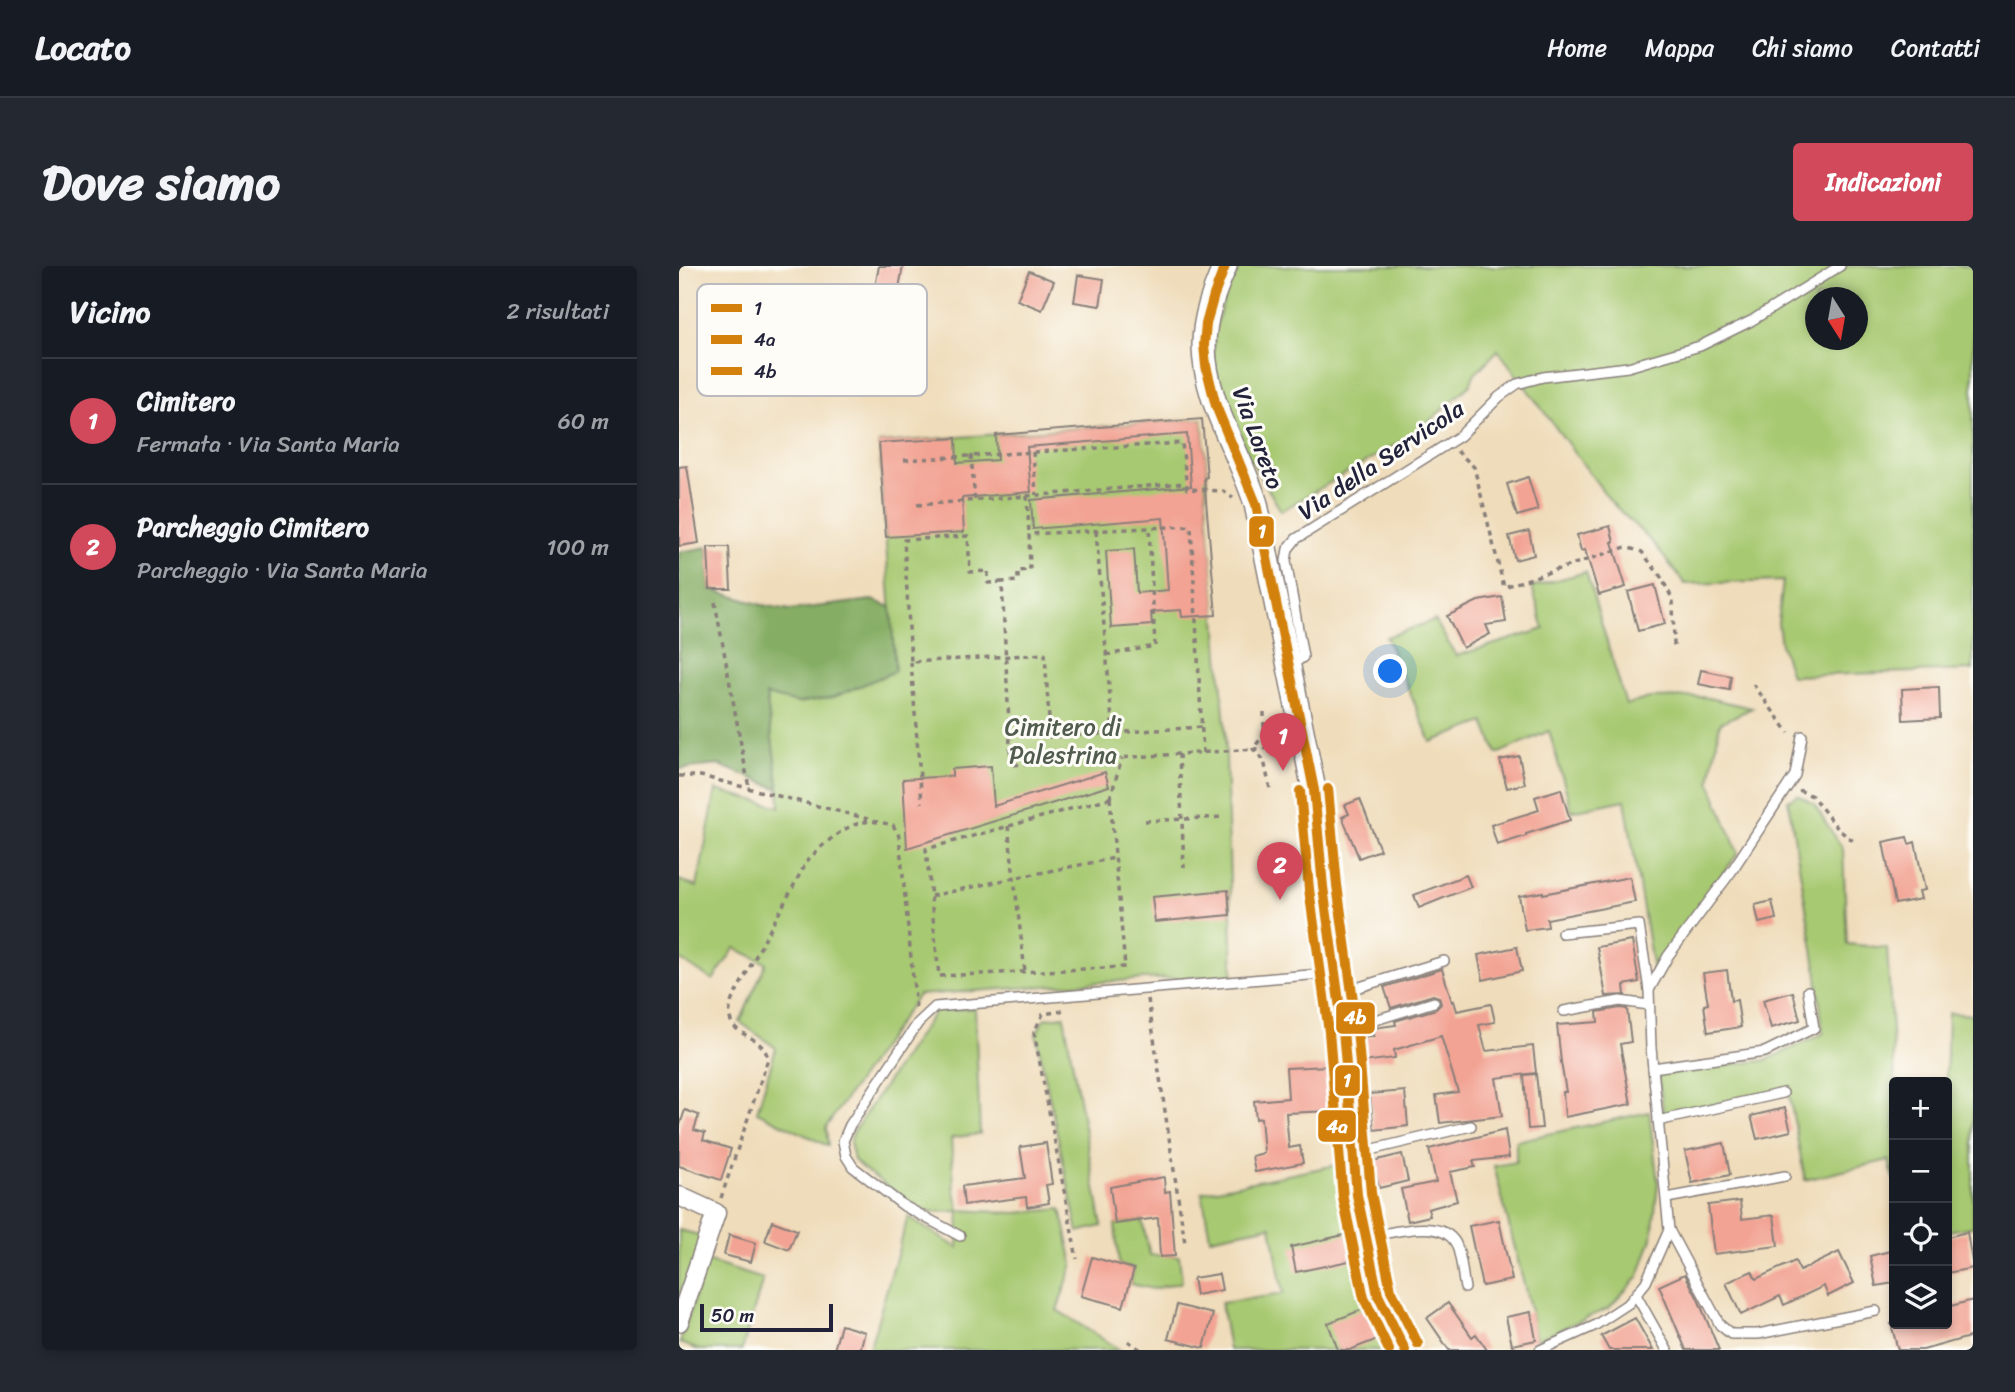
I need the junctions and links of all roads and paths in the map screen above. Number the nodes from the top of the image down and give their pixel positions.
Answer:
1 (1224, 266) edge
2 (1840, 266) edge
3 (1034, 452) junction
4 (1435, 452) junction
5 (971, 456) junction
6 (904, 460) dead end
7 (1186, 483) junction
8 (1036, 495) junction
9 (1027, 496) junction
10 (975, 500) junction
11 (1239, 504) dead end
12 (917, 505) dead end
13 (1149, 528) junction
14 (1096, 531) junction
15 (1028, 534) junction
16 (1002, 582) junction
17 (715, 602) dead end
18 (1674, 646) dead end
19 (1106, 655) junction
20 (1005, 656) junction
21 (911, 662) junction
22 (1289, 667) junction
23 (1753, 684) dead end
24 (1264, 712) dead end
25 (1202, 727) junction
26 (1113, 733) junction
27 (1802, 736) dead end
28 (1306, 745) junction
29 (1800, 747) junction
30 (1253, 749) junction
31 (1203, 752) junction
32 (1179, 754) junction
33 (1122, 758) junction
34 (679, 776) edge
35 (1789, 785) junction
36 (749, 788) junction
37 (1270, 789) dead end
38 (1110, 798) junction
39 (922, 803) dead end
40 (1224, 817) dead end
41 (1182, 819) junction
42 (873, 821) junction
43 (1145, 821) dead end
44 (1008, 826) junction
45 (1856, 843) dead end
46 (1115, 858) junction
47 (1184, 867) dead end
48 (1014, 878) junction
49 (931, 896) junction
50 (1562, 933) dead end
51 (1444, 961) dead end
52 (1025, 972) junction
53 (1337, 983) junction
54 (1151, 989) junction
55 (1649, 990) junction
56 (1808, 991) dead end
57 (1434, 1002) dead end
58 (1649, 1005) junction
59 (1072, 1009) dead end
60 (1564, 1011) dead end
61 (918, 1023) junction
62 (1343, 1030) junction
63 (1653, 1068) junction
64 (1783, 1093) dead end
65 (1658, 1121) junction
66 (1471, 1126) dead end
67 (1353, 1154) junction
68 (1785, 1176) dead end
69 (679, 1196) edge
70 (1667, 1198) junction
71 (716, 1213) junction
72 (1669, 1230) junction
73 (960, 1236) dead end
74 (1365, 1238) junction
75 (1185, 1243) dead end
76 (1077, 1259) dead end
77 (1465, 1288) dead end
78 (1636, 1294) junction
79 (1876, 1311) dead end
80 (679, 1322) edge
81 (1128, 1341) dead end
82 (1664, 1349) edge
83 (1141, 1350) edge
84 (1405, 1350) edge
85 (1540, 1350) edge

1 - 22 street, Via Loreto
2 - 4 lane, Via della Servicola
3 - 5 path
3 - 7 path
3 - 8 path
4 - 18 path
4 - 22 lane, Via della Servicola
5 - 6 path
5 - 10 path
7 - 8 path
7 - 11 path
8 - 9 path
9 - 10 path
9 - 15 path
10 - 12 path
13 - 14 path
13 - 19 path
13 - 25 path
14 - 15 path
14 - 19 path
15 - 16 path
16 - 20 path
16 - 21 path
17 - 36 path
19 - 26 path
20 - 21 path
20 - 26 path
20 - 33 path
21 - 39 path
22 - 28 street, Via Loreto
23 - 29 path
24 - 30 path
25 - 26 path
25 - 31 path
27 - 29 lane
28 - 30 path
28 - 53 street, Via Loreto
29 - 35 lane
30 - 31 path
30 - 37 path
31 - 32 path
32 - 33 path
32 - 41 path
33 - 38 path
34 - 36 path
35 - 45 path
35 - 55 lane
36 - 42 path
38 - 44 path
38 - 46 path
40 - 41 path
41 - 43 path
41 - 47 path
42 - 61 path
42 - 71 path
44 - 48 path
44 - 49 path
46 - 48 path
46 - 52 path
48 - 49 path
48 - 52 path
49 - 52 path
50 - 55 lane
51 - 53 lane
53 - 54 lane
53 - 62 street, Via Loreto
54 - 61 lane
54 - 75 path
55 - 58 lane
56 - 63 lane
57 - 62 lane
58 - 60 lane
58 - 63 lane
59 - 76 path
61 - 73 lane
62 - 67 street, Via Loreto
63 - 65 lane
64 - 65 lane
65 - 70 lane
66 - 67 lane
67 - 74 street, Via Loreto
68 - 70 lane
69 - 71 street
70 - 72 lane
71 - 80 street
72 - 78 lane
72 - 79 lane
74 - 77 lane
74 - 84 street, Via Loreto
78 - 82 lane
78 - 85 lane
81 - 83 path

